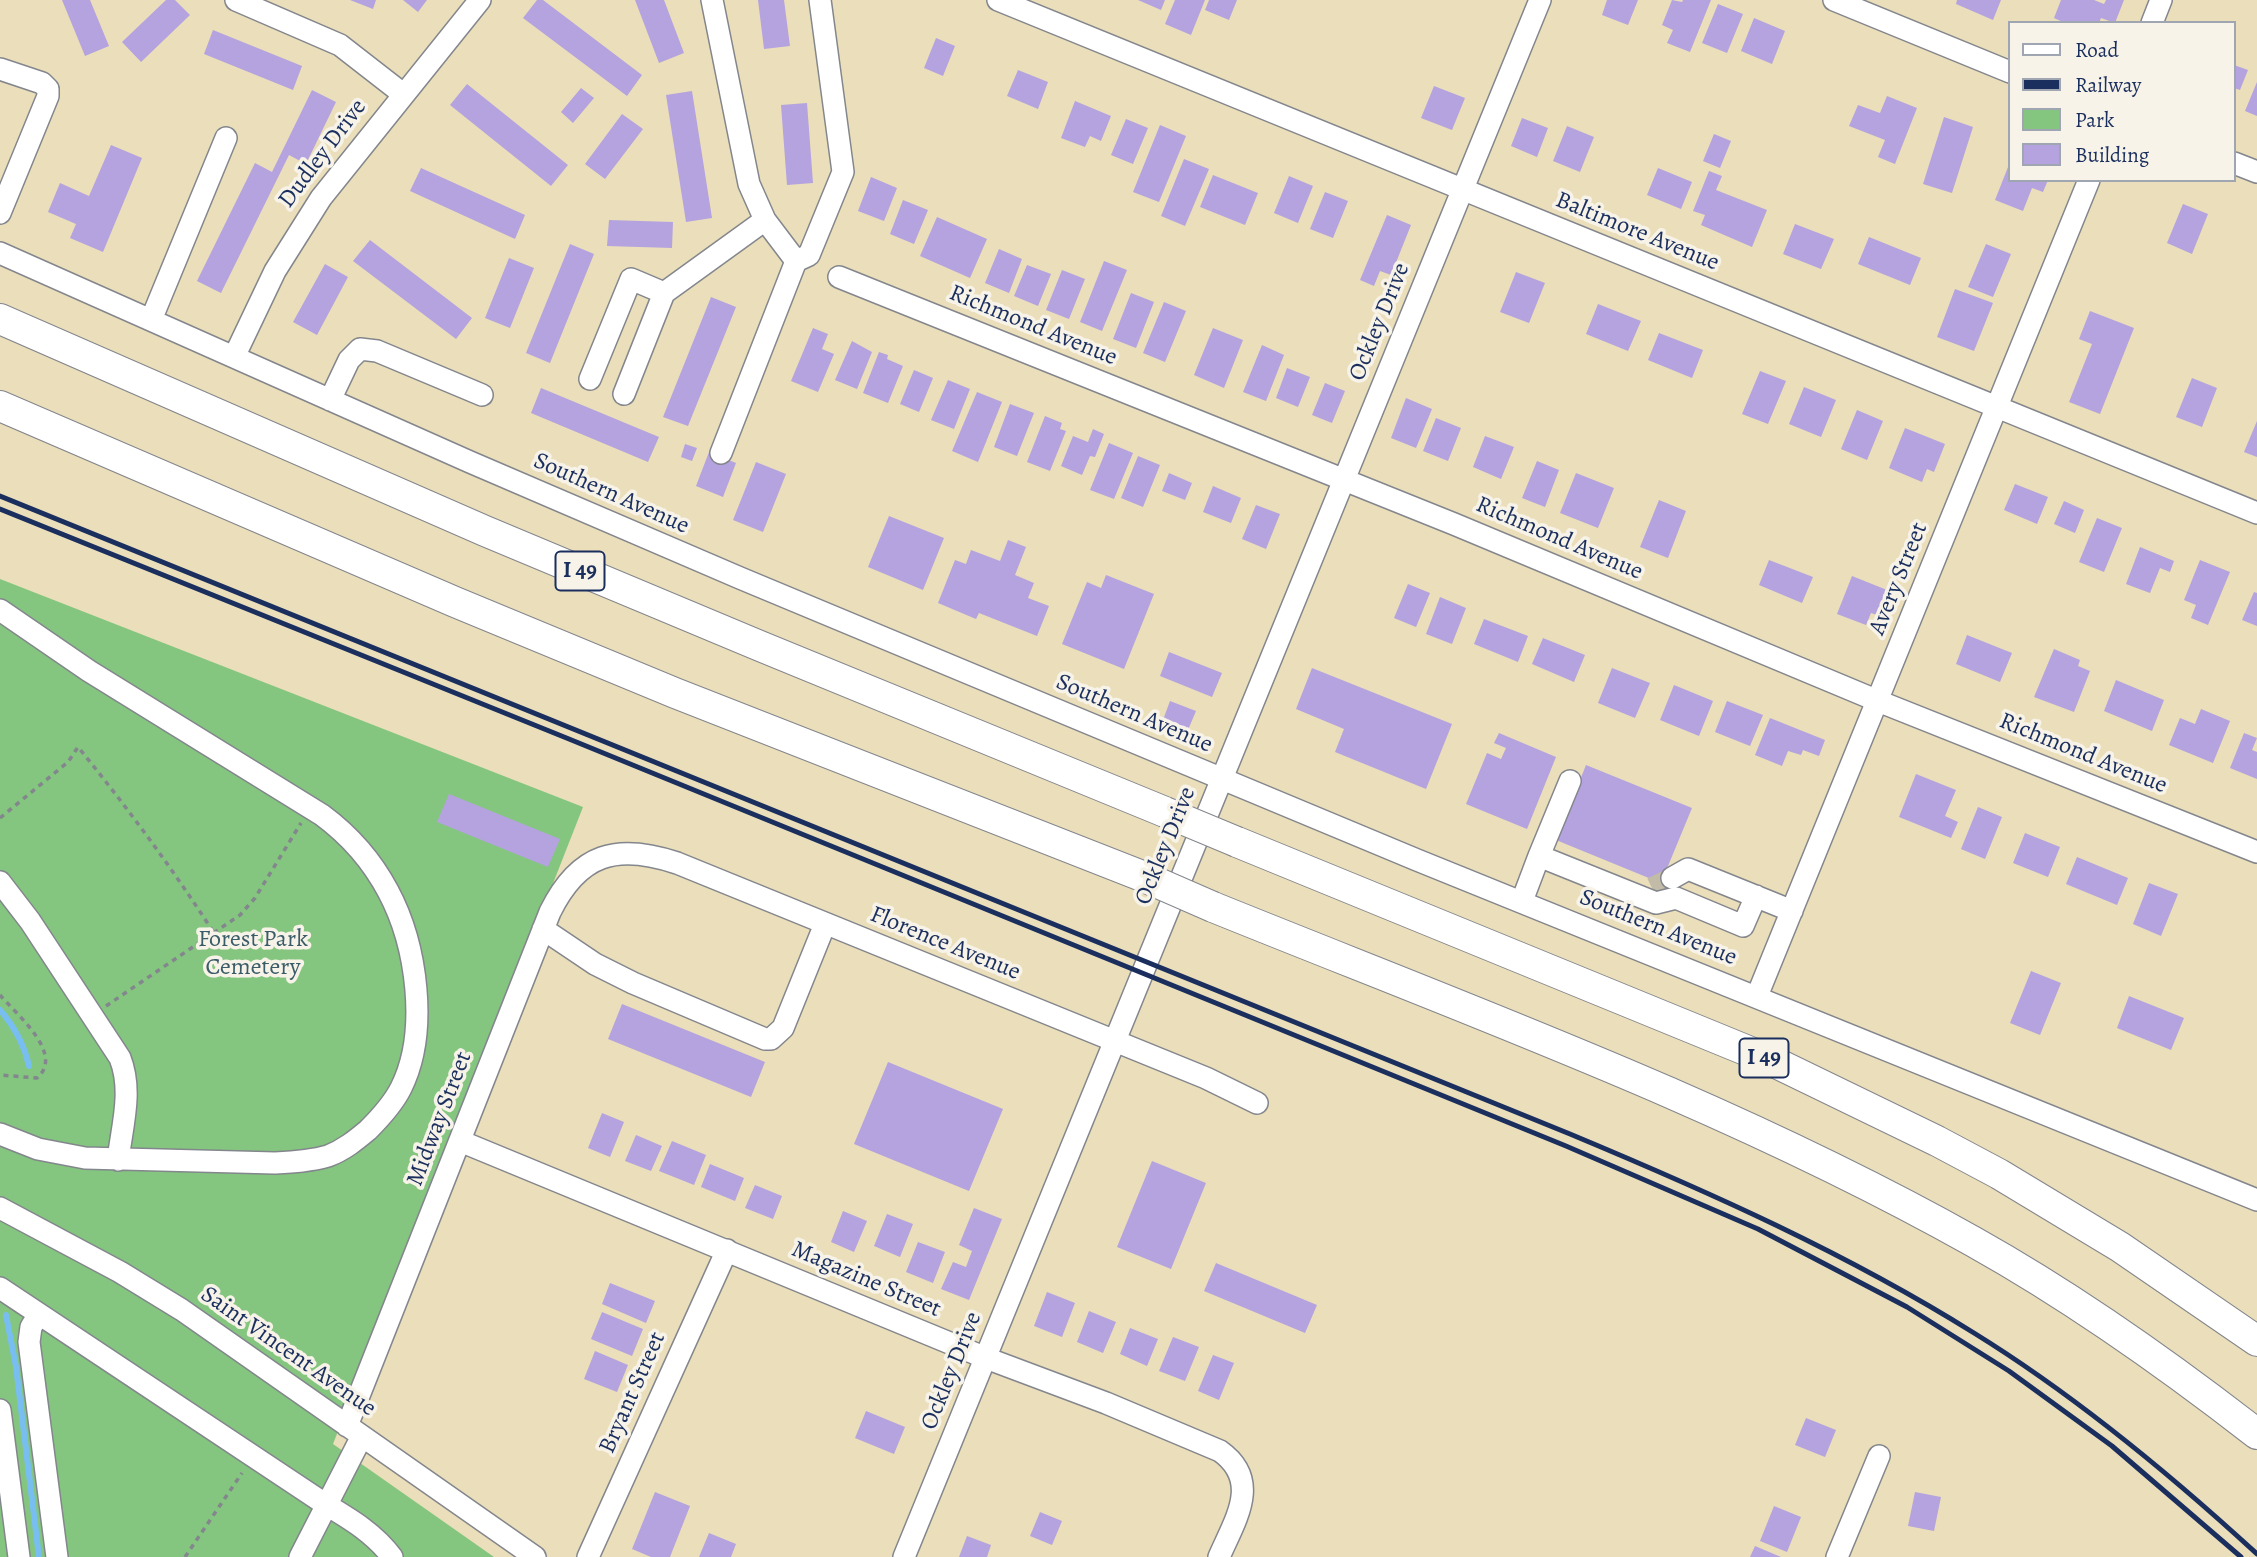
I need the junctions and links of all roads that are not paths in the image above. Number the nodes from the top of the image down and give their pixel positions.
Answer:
1 (236, 0) edge
2 (480, 0) edge
3 (712, 0) edge
4 (820, 0) edge
5 (998, 0) edge
6 (1540, 0) edge
7 (1835, 0) edge
8 (2161, 0) edge
9 (2153, 21) edge
10 (0, 69) edge
11 (2008, 71) edge
12 (403, 94) junction
13 (226, 138) dead end
14 (2236, 164) edge
15 (2257, 172) edge
16 (2088, 182) edge
17 (1462, 190) junction
18 (0, 213) edge
19 (765, 220) junction
20 (0, 253) edge
21 (796, 261) junction
22 (839, 277) dead end
23 (664, 293) junction
24 (0, 319) edge
25 (151, 320) junction
26 (234, 357) junction
27 (590, 379) dead end
28 (624, 394) dead end
29 (482, 395) dead end
30 (330, 400) junction
31 (0, 406) edge
32 (1997, 407) junction
33 (721, 453) dead end
34 (1345, 479) junction
35 (2257, 513) edge
36 (0, 610) edge
37 (1878, 701) junction
38 (1222, 779) junction
39 (1570, 781) dead end
40 (2257, 852) edge
41 (609, 855) joint
42 (1539, 856) junction
43 (1679, 881) junction
44 (0, 882) edge
45 (1756, 896) junction
46 (1522, 901) junction
47 (1792, 911) junction
48 (825, 924) junction
49 (543, 929) junction
50 (1757, 996) junction
51 (1113, 1041) junction
52 (1257, 1103) dead end
53 (0, 1134) edge
54 (460, 1141) junction
55 (118, 1160) junction
56 (2257, 1200) edge
57 (0, 1208) edge
58 (727, 1250) junction
59 (0, 1288) edge
60 (39, 1314) junction
61 (2257, 1341) edge
62 (986, 1358) junction
63 (0, 1410) edge
64 (354, 1431) junction
65 (2257, 1434) edge
66 (1879, 1456) dead end
67 (326, 1504) junction
68 (19, 1557) edge
69 (57, 1557) edge
70 (300, 1557) edge
71 (392, 1557) edge
72 (535, 1557) edge
73 (588, 1557) edge
74 (904, 1557) edge
75 (1219, 1557) edge
76 (1837, 1557) edge

1 - 12 street
2 - 12 street, Dudley Drive
3 - 19 street
4 - 21 street
5 - 17 street, Baltimore Avenue
6 - 17 street, Ockley Drive
7 - 11 street
8 - 9 street
10 - 18 street
12 - 26 street, Dudley Drive
13 - 25 street
14 - 15 street
16 - 32 street, Avery Street
17 - 32 street, Baltimore Avenue
17 - 34 street, Ockley Drive
19 - 21 street
19 - 23 street
20 - 25 street, Southern Avenue
21 - 33 street
22 - 34 street, Richmond Avenue
23 - 27 street
23 - 28 street
24 - 61 highway, I 49, bridge
25 - 26 street, Southern Avenue
26 - 30 street, Southern Avenue
29 - 30 street
30 - 38 street, Southern Avenue
31 - 65 highway, bridge
32 - 35 street, Baltimore Avenue
32 - 37 street, Avery Street
34 - 37 street, Richmond Avenue
34 - 38 street, Ockley Drive
36 - 55 street
37 - 40 street, Richmond Avenue
37 - 47 street, Avery Street
38 - 46 street, Southern Avenue
38 - 51 street, Ockley Drive
39 - 42 street
41 - 48 street, Florence Avenue
41 - 49 street, Midway Street
42 - 43 street
42 - 46 street
43 - 45 street
43 - 45 street
44 - 55 street
45 - 47 street
46 - 50 street, Southern Avenue
47 - 50 street, Avery Street
48 - 49 street
48 - 51 street, Florence Avenue
49 - 54 street, Midway Street
50 - 56 street, Southern Avenue
51 - 52 street, Florence Avenue
51 - 62 street, Ockley Drive
53 - 55 street
54 - 58 street, Magazine Street
54 - 64 street, Midway Street
57 - 64 street, Saint Vincent Avenue
58 - 62 street, Magazine Street
58 - 73 street, Bryant Street
59 - 60 street
60 - 67 street
60 - 69 street
62 - 74 street, Ockley Drive
62 - 75 street, Magazine Street
63 - 68 street
64 - 67 street, Midway Street
64 - 72 street, Saint Vincent Avenue
66 - 76 street
67 - 70 street, Midway Street
67 - 71 street

